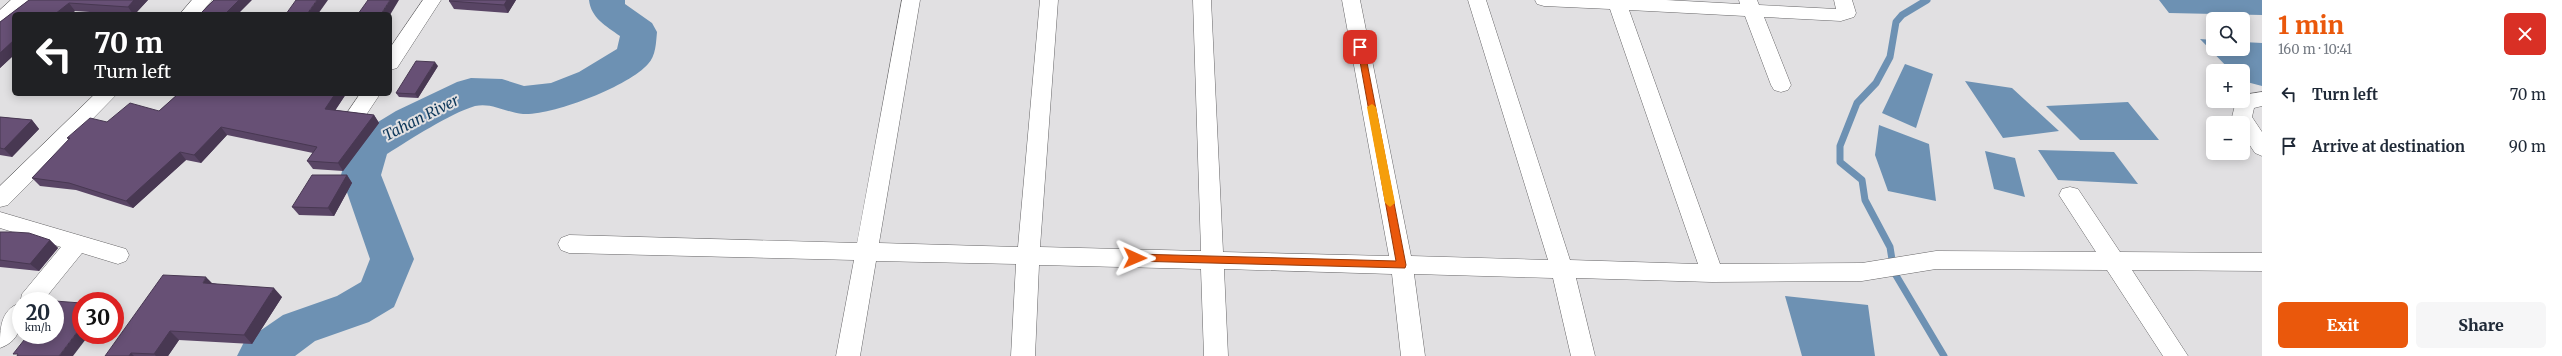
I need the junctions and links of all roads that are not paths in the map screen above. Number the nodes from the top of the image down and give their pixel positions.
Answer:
1 (23, 0) edge
2 (203, 0) edge
3 (432, 0) edge
4 (911, 0) edge
5 (1049, 0) edge
6 (1202, 0) edge
7 (1351, 0) edge
8 (1477, 0) edge
9 (1544, 0) edge
10 (1843, 0) edge
11 (1616, 2) edge
12 (1750, 5) edge
13 (191, 12) edge
14 (0, 20) edge
15 (392, 60) edge
16 (1781, 85) dead end
17 (105, 96) edge
18 (369, 96) edge
19 (2262, 98) edge
20 (358, 112) edge
21 (2262, 148) edge
22 (2070, 194) dead end
23 (0, 199) edge
24 (0, 220) edge
25 (77, 243) junction
26 (569, 244) dead end
27 (867, 252) junction
28 (118, 255) dead end
29 (1028, 255) junction
30 (1212, 260) junction
31 (2113, 260) junction
32 (2262, 262) edge
33 (1402, 265) junction
34 (1562, 269) junction
35 (1712, 274) junction
36 (37, 292) edge
37 (12, 323) edge
38 (0, 338) edge
39 (848, 356) edge
40 (1023, 356) edge
41 (1216, 356) edge
42 (1413, 356) edge
43 (1583, 356) edge
44 (2176, 356) edge

1 - 14 street
2 - 13 street
3 - 15 street
4 - 27 street
5 - 29 street
6 - 30 street
7 - 33 street
8 - 34 street
9 - 11 street
10 - 12 street
11 - 12 street
11 - 35 street
12 - 16 street
17 - 23 street
18 - 20 street
19 - 21 street
22 - 31 street
24 - 25 street
25 - 28 street
25 - 36 street
26 - 27 street
27 - 29 street
27 - 39 street
29 - 30 street
29 - 40 street
30 - 33 street
30 - 41 street
31 - 32 street
31 - 35 street
31 - 44 street
33 - 34 street
33 - 42 street
34 - 35 street
34 - 43 street
37 - 38 street

